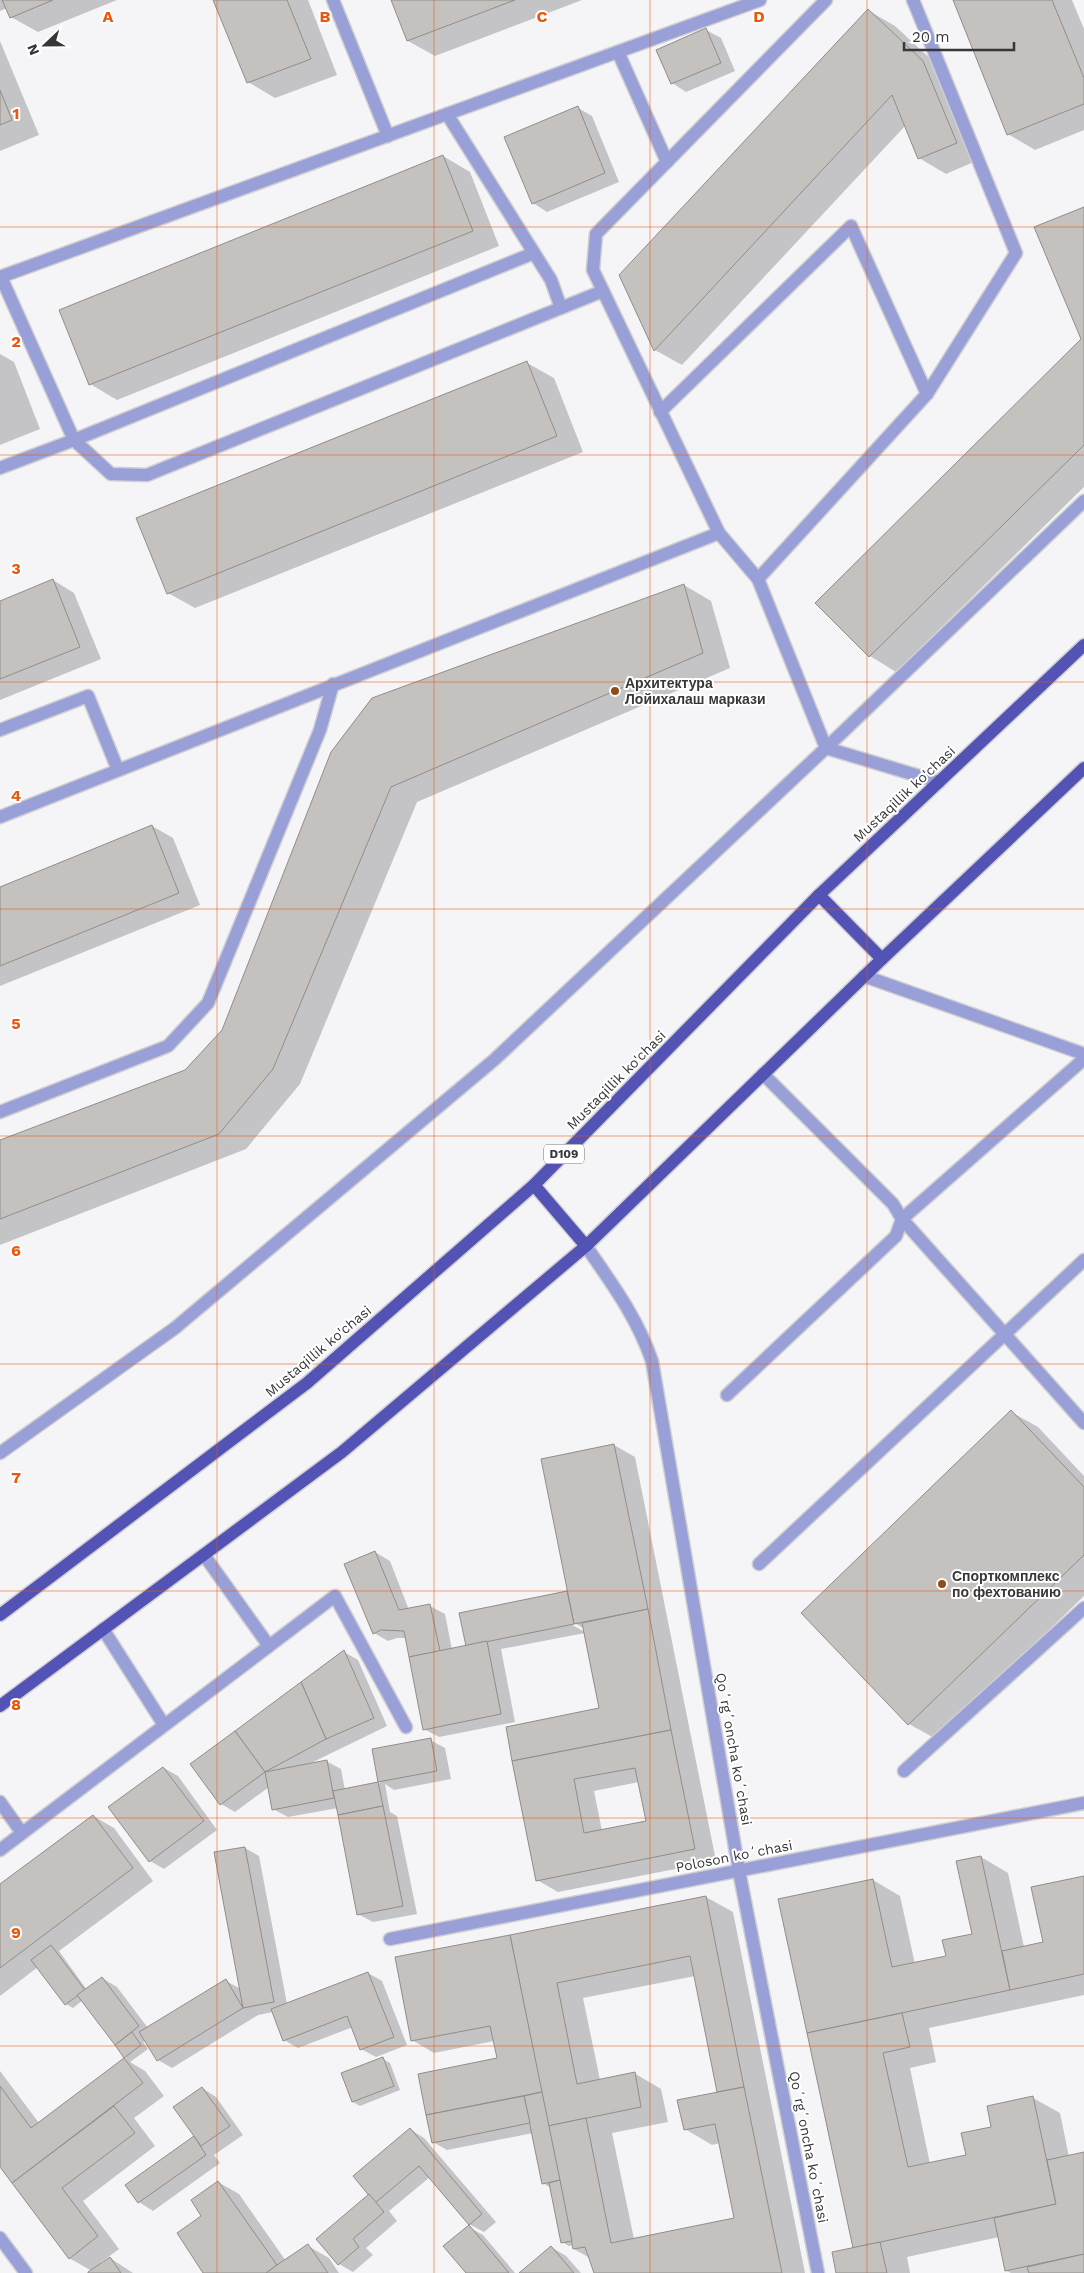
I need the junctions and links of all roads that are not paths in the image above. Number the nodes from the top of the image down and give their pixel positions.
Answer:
1 (333, 0) edge
2 (760, 0) edge
3 (826, 0) edge
4 (914, 0) edge
5 (618, 52) junction
6 (447, 114) junction
7 (388, 136) junction
8 (667, 162) junction
9 (534, 253) junction
10 (1, 277) edge
11 (603, 291) junction
12 (561, 308) junction
13 (926, 394) junction
14 (660, 412) junction
15 (74, 440) junction
16 (0, 468) edge
17 (1084, 500) edge
18 (719, 533) junction
19 (758, 579) junction
20 (1084, 644) edge
21 (333, 684) junction
22 (0, 730) edge
23 (826, 748) junction
24 (1084, 768) edge
25 (118, 770) junction
26 (939, 782) junction
27 (0, 817) edge
28 (819, 895) junction
29 (882, 959) junction
30 (864, 976) junction
31 (1084, 1054) edge
32 (1084, 1059) edge
33 (763, 1074) junction
34 (0, 1112) edge
35 (534, 1185) junction
36 (902, 1219) junction
37 (586, 1246) junction
38 (1084, 1260) edge
39 (1005, 1335) junction
40 (727, 1395) dead end
41 (1084, 1423) edge
42 (0, 1453) edge
43 (204, 1554) junction
44 (758, 1564) dead end
45 (1084, 1608) edge
46 (0, 1615) edge
47 (103, 1629) junction
48 (269, 1646) junction
49 (0, 1706) edge
50 (164, 1725) junction
51 (406, 1727) dead end
52 (904, 1771) dead end
53 (0, 1802) edge
54 (1084, 1803) edge
55 (22, 1833) junction
56 (0, 1850) edge
57 (740, 1870) junction
58 (390, 1939) dead end
59 (0, 2238) edge
60 (26, 2273) edge
61 (818, 2273) edge

1 - 7 street
2 - 5 street
3 - 8 street
4 - 13 street
5 - 6 street
5 - 8 street
6 - 7 street
6 - 9 street
7 - 10 street
8 - 11 street
9 - 12 street
9 - 15 street
10 - 15 street
11 - 12 street
11 - 14 street
12 - 15 street
13 - 14 street
13 - 19 street
14 - 18 street
15 - 16 street
17 - 23 street
18 - 19 street
18 - 21 street
19 - 23 street
20 - 26 main road, Mustaqillik ko'chasi / D109
21 - 25 street
21 - 34 street
22 - 25 street
23 - 26 street
23 - 42 street
24 - 29 main road
25 - 27 street
26 - 28 main road, Mustaqillik ko'chasi / D109
28 - 29 main road
28 - 35 main road, Mustaqillik ko'chasi / D109
29 - 30 main road
30 - 31 street
30 - 33 main road
32 - 36 street
33 - 36 street
33 - 37 main road
35 - 37 main road
35 - 46 main road, Mustaqillik ko'chasi / D109
36 - 39 street
36 - 40 street
37 - 43 main road
37 - 57 street, Qoʻrgʻoncha koʻchasi
38 - 39 street
39 - 41 street
39 - 44 street
43 - 47 main road
43 - 48 street
45 - 52 street
47 - 49 main road
47 - 50 street
48 - 50 street
48 - 51 street
50 - 55 street
53 - 55 street
54 - 57 street, Poloson koʻchasi
55 - 56 street
57 - 58 street, Poloson koʻchasi
57 - 61 street, Qoʻrgʻoncha koʻchasi
59 - 60 street

